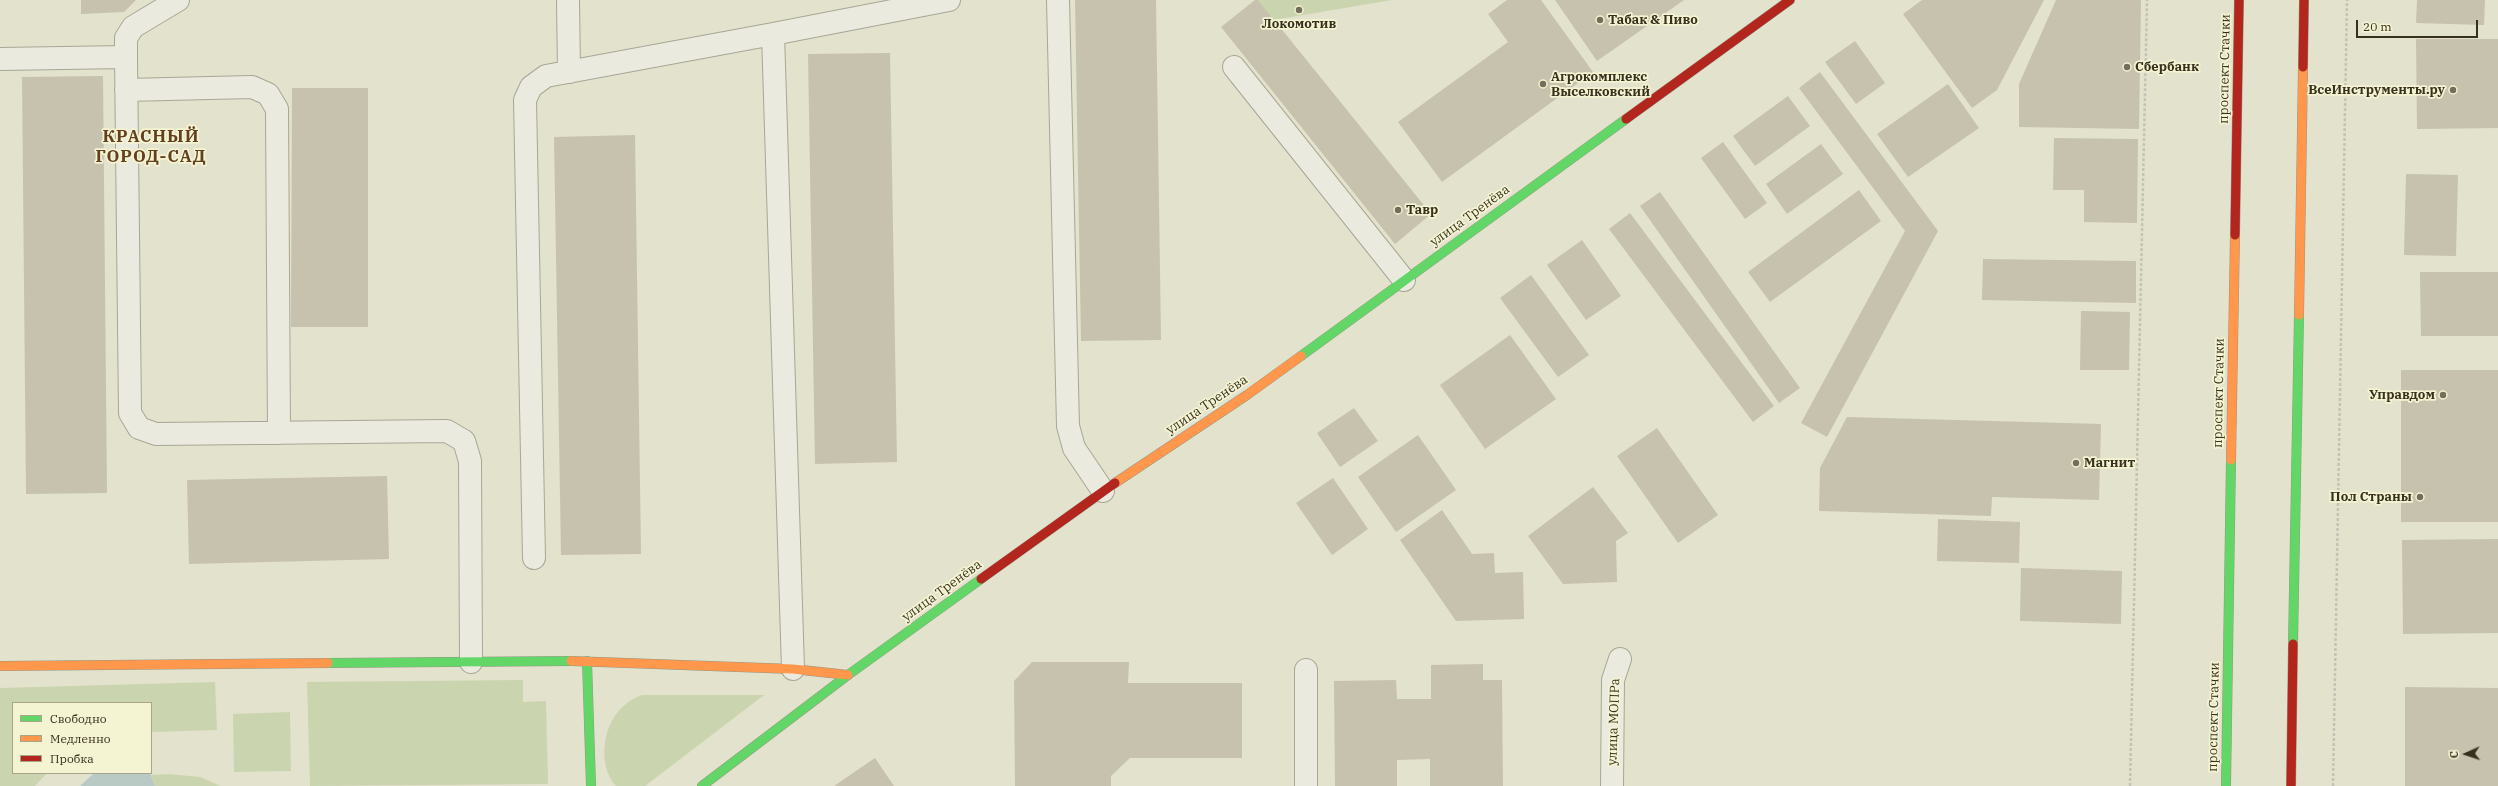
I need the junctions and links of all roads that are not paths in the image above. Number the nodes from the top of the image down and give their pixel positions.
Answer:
1 (178, 0) edge
2 (568, 0) edge
3 (949, 0) edge
4 (1058, 0) edge
5 (1790, 0) edge
6 (2239, 0) edge
7 (2304, 0) edge
8 (773, 34) junction
9 (126, 57) junction
10 (0, 59) edge
11 (1234, 67) dead end
12 (569, 72) junction
13 (126, 90) junction
14 (1404, 280) junction
15 (279, 433) junction
16 (1102, 491) junction
17 (534, 558) dead end
18 (1620, 659) dead end
19 (587, 661) junction
20 (471, 662) junction
21 (0, 666) edge
22 (793, 669) junction
23 (1306, 670) dead end
24 (848, 675) junction
25 (591, 786) edge
26 (702, 786) edge
27 (1306, 786) edge
28 (1612, 786) edge
29 (2226, 786) edge
30 (2291, 786) edge

1 - 9 street
2 - 12 street
3 - 8 street
4 - 16 street
5 - 14 street, улица Тренёва
6 - 29 street, проспект Стачки
7 - 30 street
8 - 12 street
8 - 22 street
9 - 10 street
9 - 13 street
11 - 14 street
12 - 17 street
13 - 15 street
13 - 15 street
14 - 16 street, улица Тренёва
15 - 20 street
16 - 24 street, улица Тренёва
18 - 28 street, улица МОПРа
19 - 20 street
19 - 22 street
19 - 25 street
20 - 21 street
22 - 24 street
23 - 27 street
24 - 26 street, улица Тренёва

